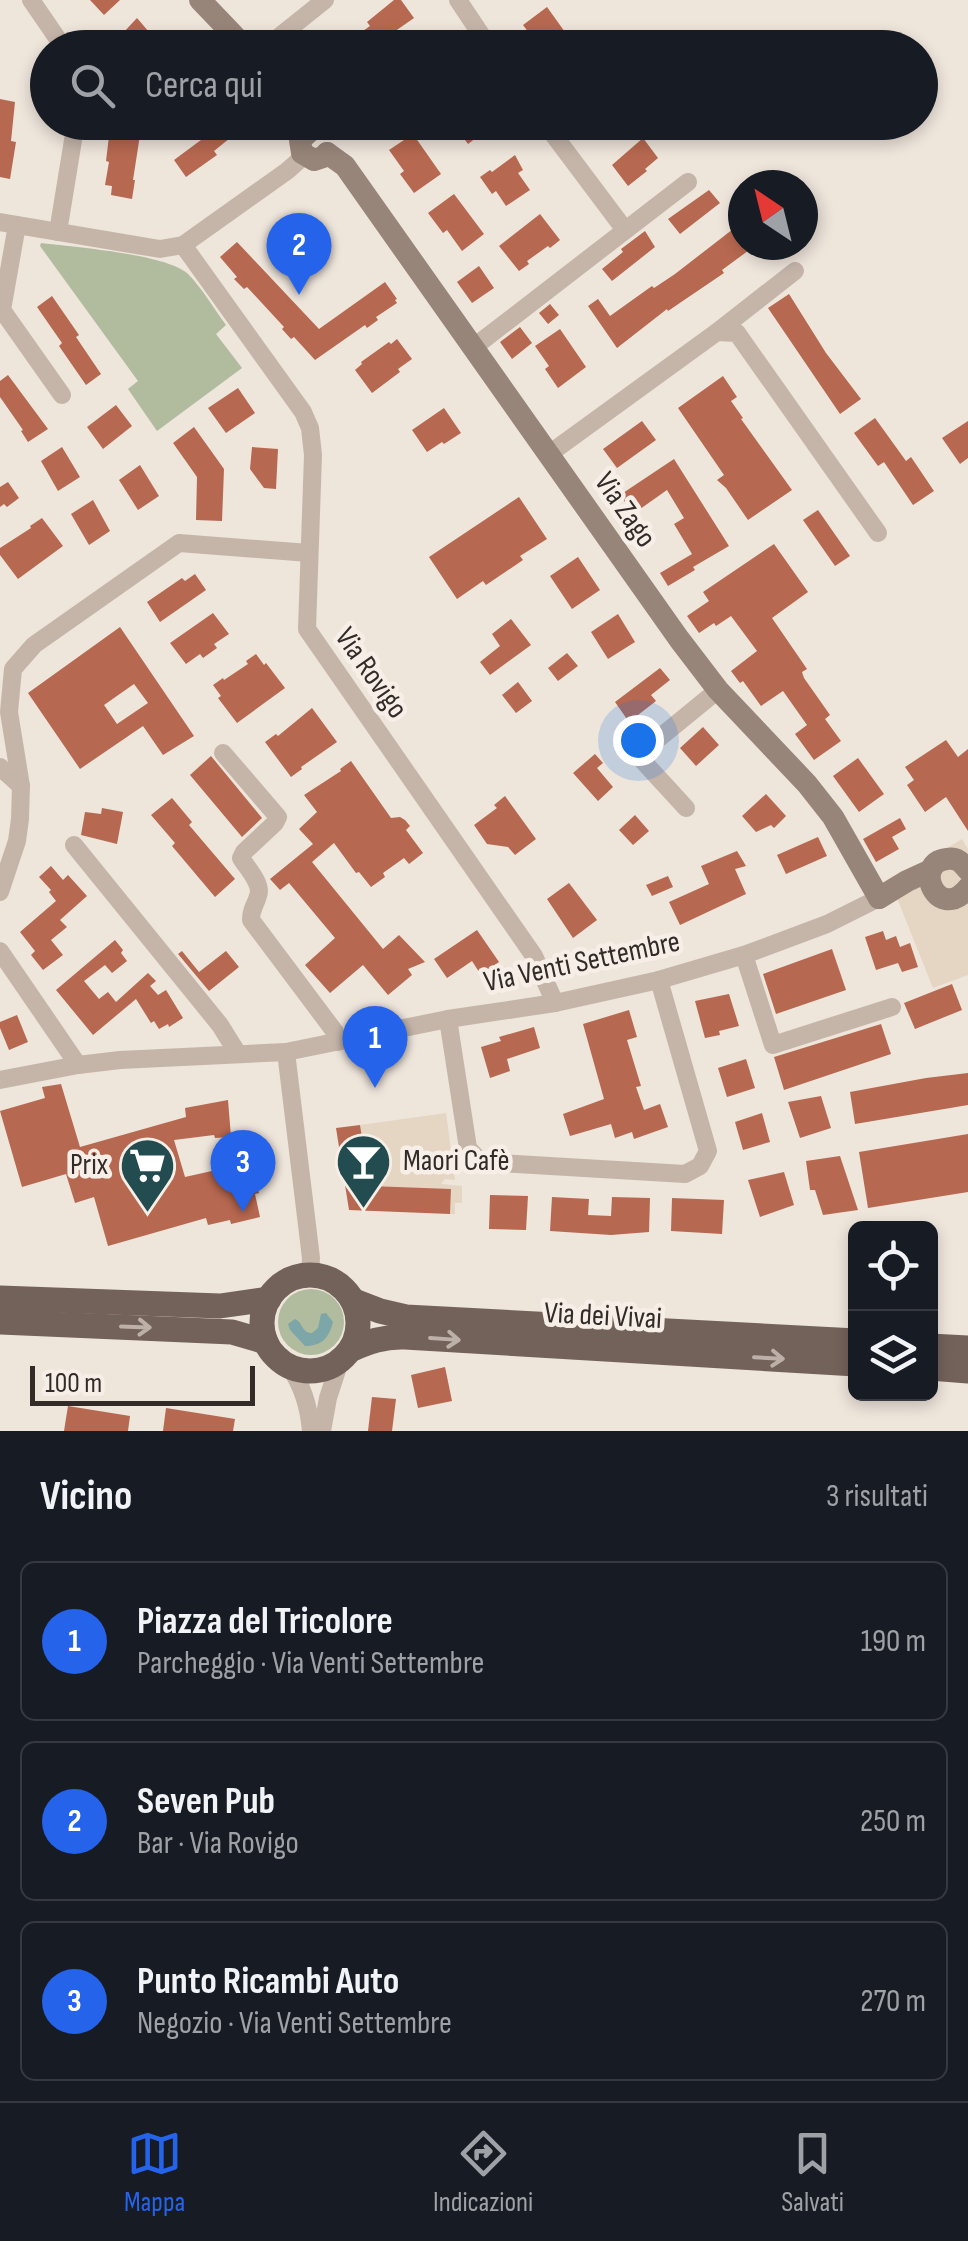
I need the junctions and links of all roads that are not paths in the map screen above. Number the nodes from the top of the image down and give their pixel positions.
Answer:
1 (31, 0) edge
2 (200, 0) edge
3 (325, 0) edge
4 (458, 0) edge
5 (52, 30) edge
6 (229, 30) edge
7 (288, 30) edge
8 (478, 30) edge
9 (73, 140) edge
10 (300, 140) edge
11 (558, 140) edge
12 (316, 154) junction
13 (688, 182) dead end
14 (9, 223) edge
15 (625, 230) junction
16 (58, 232) junction
17 (183, 245) junction
18 (794, 272) dead end
19 (717, 332) junction
20 (474, 348) junction
21 (62, 395) dead end
22 (550, 454) junction
23 (878, 532) dead end
24 (310, 553) junction
25 (718, 690) junction
26 (223, 753) dead end
27 (0, 767) edge
28 (21, 786) junction
29 (686, 808) dead end
30 (74, 845) dead end
31 (966, 875) edge
32 (933, 882) junction
33 (0, 892) edge
34 (879, 898) junction
35 (0, 951) edge
36 (744, 955) junction
37 (659, 980) junction
38 (555, 1002) junction
39 (892, 1007) dead end
40 (448, 1019) junction
41 (338, 1042) junction
42 (286, 1052) junction
43 (238, 1054) junction
44 (78, 1064) junction
45 (0, 1080) edge
46 (310, 1275) junction
47 (0, 1298) edge
48 (269, 1299) junction
49 (354, 1301) junction
50 (0, 1322) edge
51 (266, 1342) junction
52 (848, 1342) edge
53 (938, 1346) edge
54 (968, 1348) edge
55 (345, 1355) junction
56 (848, 1364) edge
57 (289, 1366) junction
58 (938, 1369) edge
59 (968, 1371) edge
60 (310, 1431) edge
61 (322, 1431) edge

1 - 5 street
2 - 6 street
3 - 7 street
4 - 8 street
9 - 16 street
10 - 12 street
11 - 15 street
12 - 17 street
12 - 20 street, Via Zago
13 - 15 street
14 - 16 street
14 - 21 street
15 - 20 street
16 - 17 street
17 - 24 street, Via Rovigo
18 - 19 street
19 - 22 street
19 - 23 street
20 - 22 street, Via Zago
22 - 25 street, Via Zago
24 - 28 street
24 - 38 street, Via Rovigo
25 - 29 street
25 - 34 street, Via Zago
26 - 41 street
27 - 28 street
28 - 33 street
30 - 43 street
31 - 32 street
31 - 32 street
32 - 34 street
34 - 36 street, Via Venti Settembre
35 - 44 street
36 - 37 street, Via Venti Settembre
36 - 39 street
37 - 38 street, Via Venti Settembre
37 - 40 street
38 - 40 street, Via Venti Settembre
40 - 41 street, Via Venti Settembre
41 - 42 street, Via Venti Settembre
42 - 43 street, Via Venti Settembre
42 - 46 street
43 - 44 street, Via Venti Settembre
44 - 45 street, Via Venti Settembre
46 - 48 main road
46 - 49 main road
47 - 48 main road
48 - 51 main road
49 - 52 main road, Via dei Vivai
49 - 55 main road
50 -> 51 main road
51 - 57 main road
53 - 54 main road
55 -> 56 main road, Via dei Vivai
55 - 57 main road
55 - 61 street
57 - 60 street
58 - 59 main road

